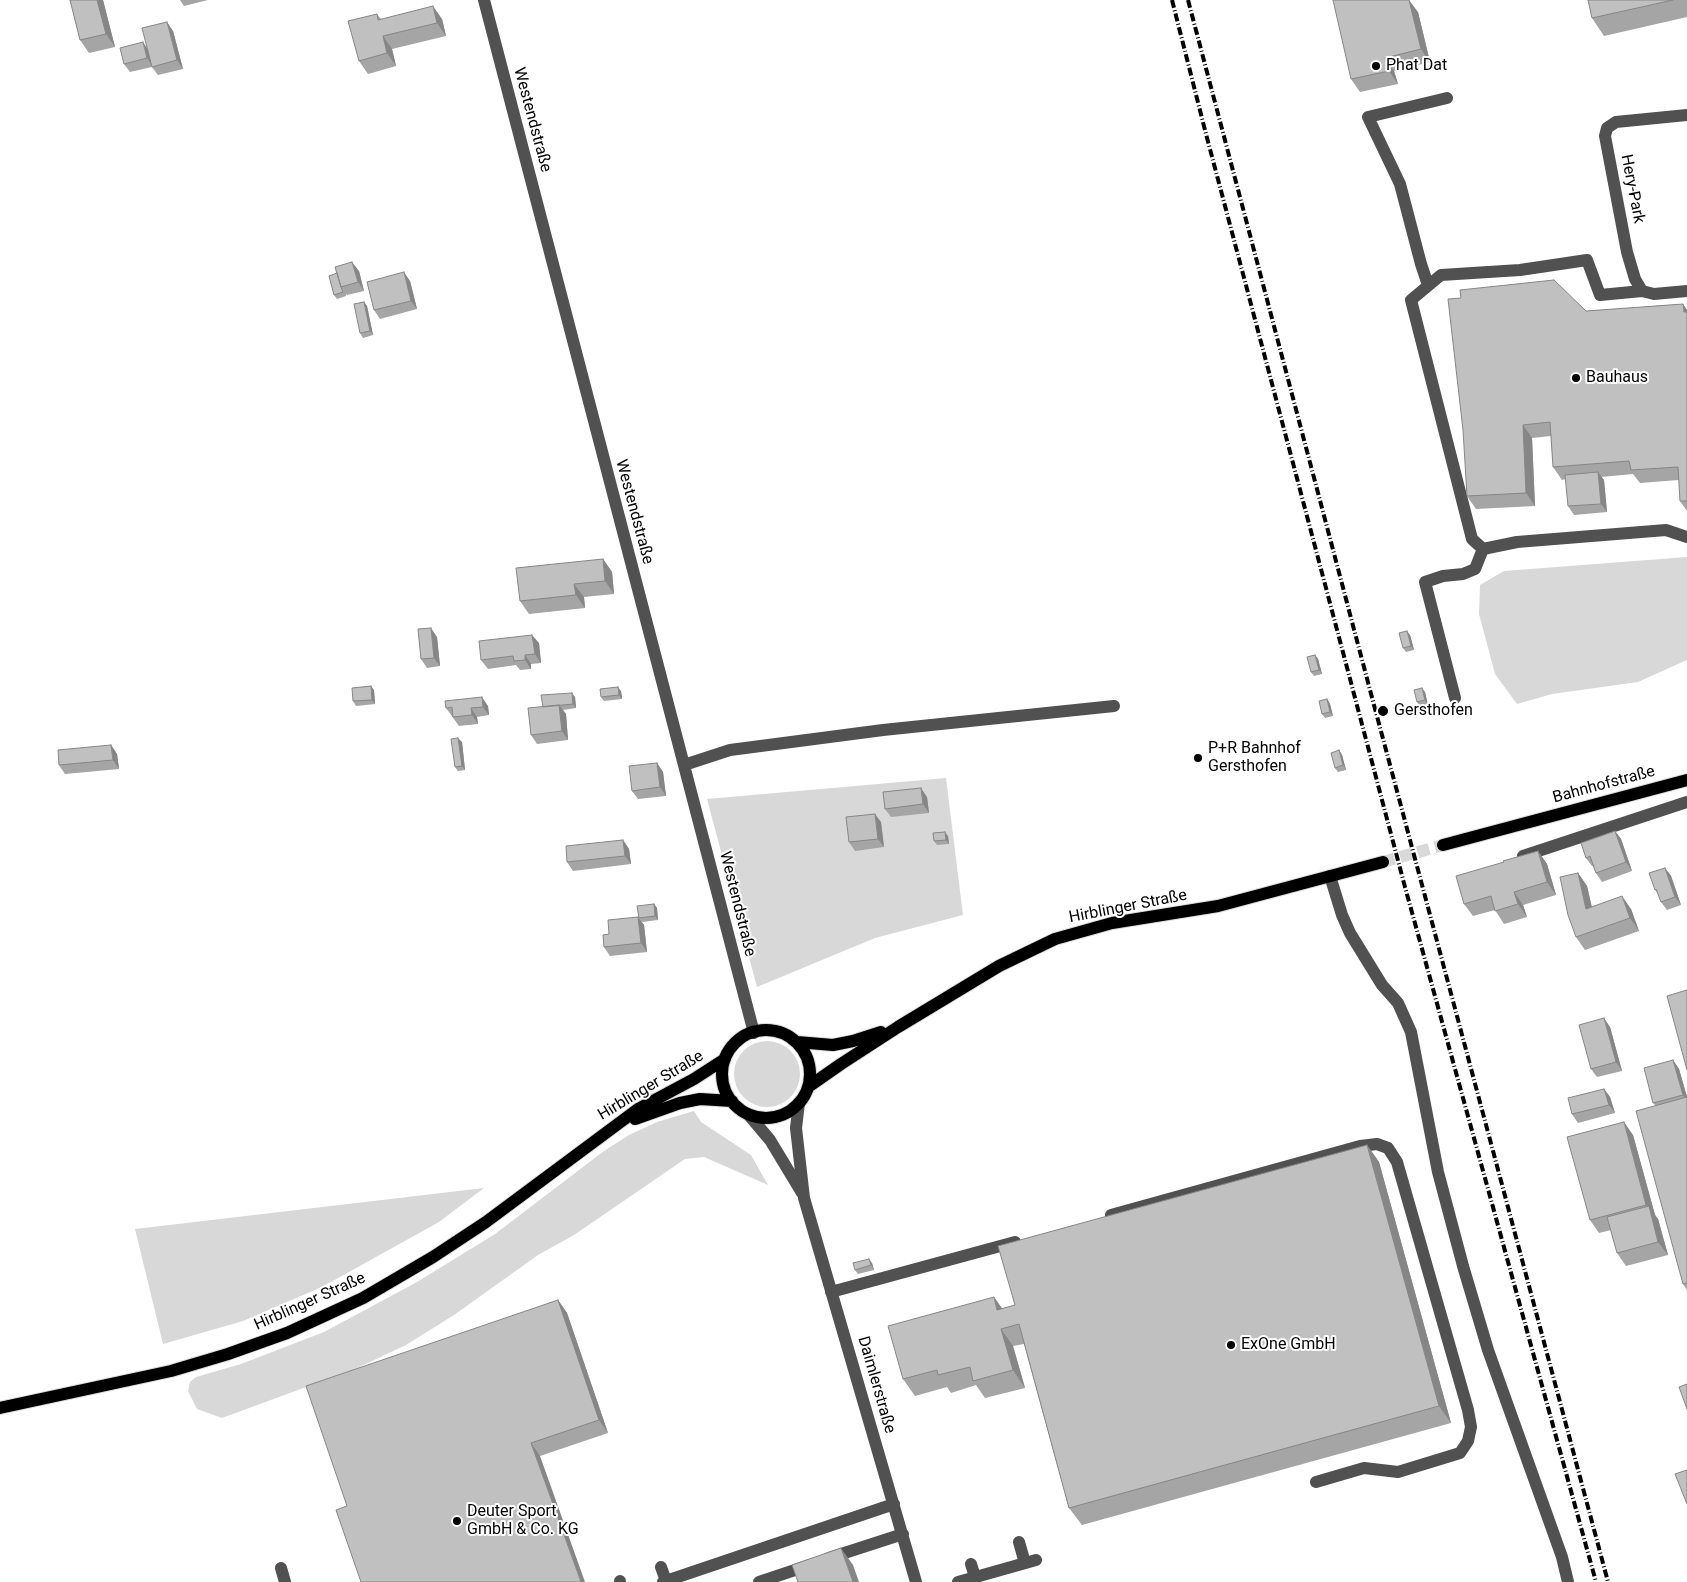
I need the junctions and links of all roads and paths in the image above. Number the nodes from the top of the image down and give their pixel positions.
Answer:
1 (484, 0) edge
2 (1447, 98) dead end
3 (1687, 115) edge
4 (1428, 285) junction
5 (1642, 291) junction
6 (1687, 291) edge
7 (1687, 537) edge
8 (1483, 549) junction
9 (1455, 698) dead end
10 (1114, 706) dead end
11 (684, 765) junction
12 (1687, 780) edge
13 (1687, 802) edge
14 (1443, 845) tunnel mouth
15 (1510, 860) edge
16 (1383, 862) tunnel mouth
17 (1330, 876) junction
18 (898, 1027) junction
19 (754, 1032) junction
20 (797, 1042) junction
21 (725, 1060) junction
22 (808, 1088) junction
23 (732, 1101) junction
24 (799, 1103) junction
25 (748, 1114) junction
26 (595, 1140) junction
27 (804, 1198) junction
28 (1095, 1220) edge
29 (1029, 1238) edge
30 (832, 1292) junction
31 (0, 1408) edge
32 (1316, 1482) dead end
33 (894, 1504) junction
34 (902, 1534) junction
35 (1019, 1542) dead end
36 (971, 1564) dead end
37 (661, 1567) dead end
38 (280, 1568) dead end
39 (975, 1577) junction
40 (664, 1581) edge
41 (285, 1582) edge
42 (759, 1582) edge
43 (916, 1582) edge
44 (958, 1582) edge
45 (1568, 1582) edge

1 - 11 street, Westendstraße
2 - 4 street
3 - 5 street, Hery-Park
4 - 5 street
4 - 8 street
5 - 6 street
7 - 8 street
8 - 9 street
10 - 11 street
11 - 19 street, Westendstraße
12 - 14 main road, Bahnhofstraße
13 - 15 street
16 - 17 main road, Hirblinger Straße
17 - 18 main road, Hirblinger Straße
17 - 45 street
18 - 20 main road, Hirblinger Straße
18 - 22 main road, Hirblinger Straße
19 - 20 main road, Hirblinger Straße
19 - 21 main road, Hirblinger Straße
20 - 22 main road, Hirblinger Straße
21 - 23 main road, Hirblinger Straße
21 - 26 main road, Hirblinger Straße
22 - 24 main road, Hirblinger Straße
23 - 25 main road, Hirblinger Straße
23 - 26 main road, Hirblinger Straße
24 - 25 main road, Hirblinger Straße
24 - 27 street, Daimlerstraße
25 - 27 street, Daimlerstraße
26 - 31 main road, Hirblinger Straße
27 - 30 street, Daimlerstraße
28 - 32 street
29 - 30 street
30 - 33 street, Daimlerstraße
33 - 34 street, Daimlerstraße
33 - 40 street
34 - 42 street
34 - 43 street, Daimlerstraße
35 - 39 street
36 - 39 street
37 - 40 street
38 - 41 street
39 - 44 street

